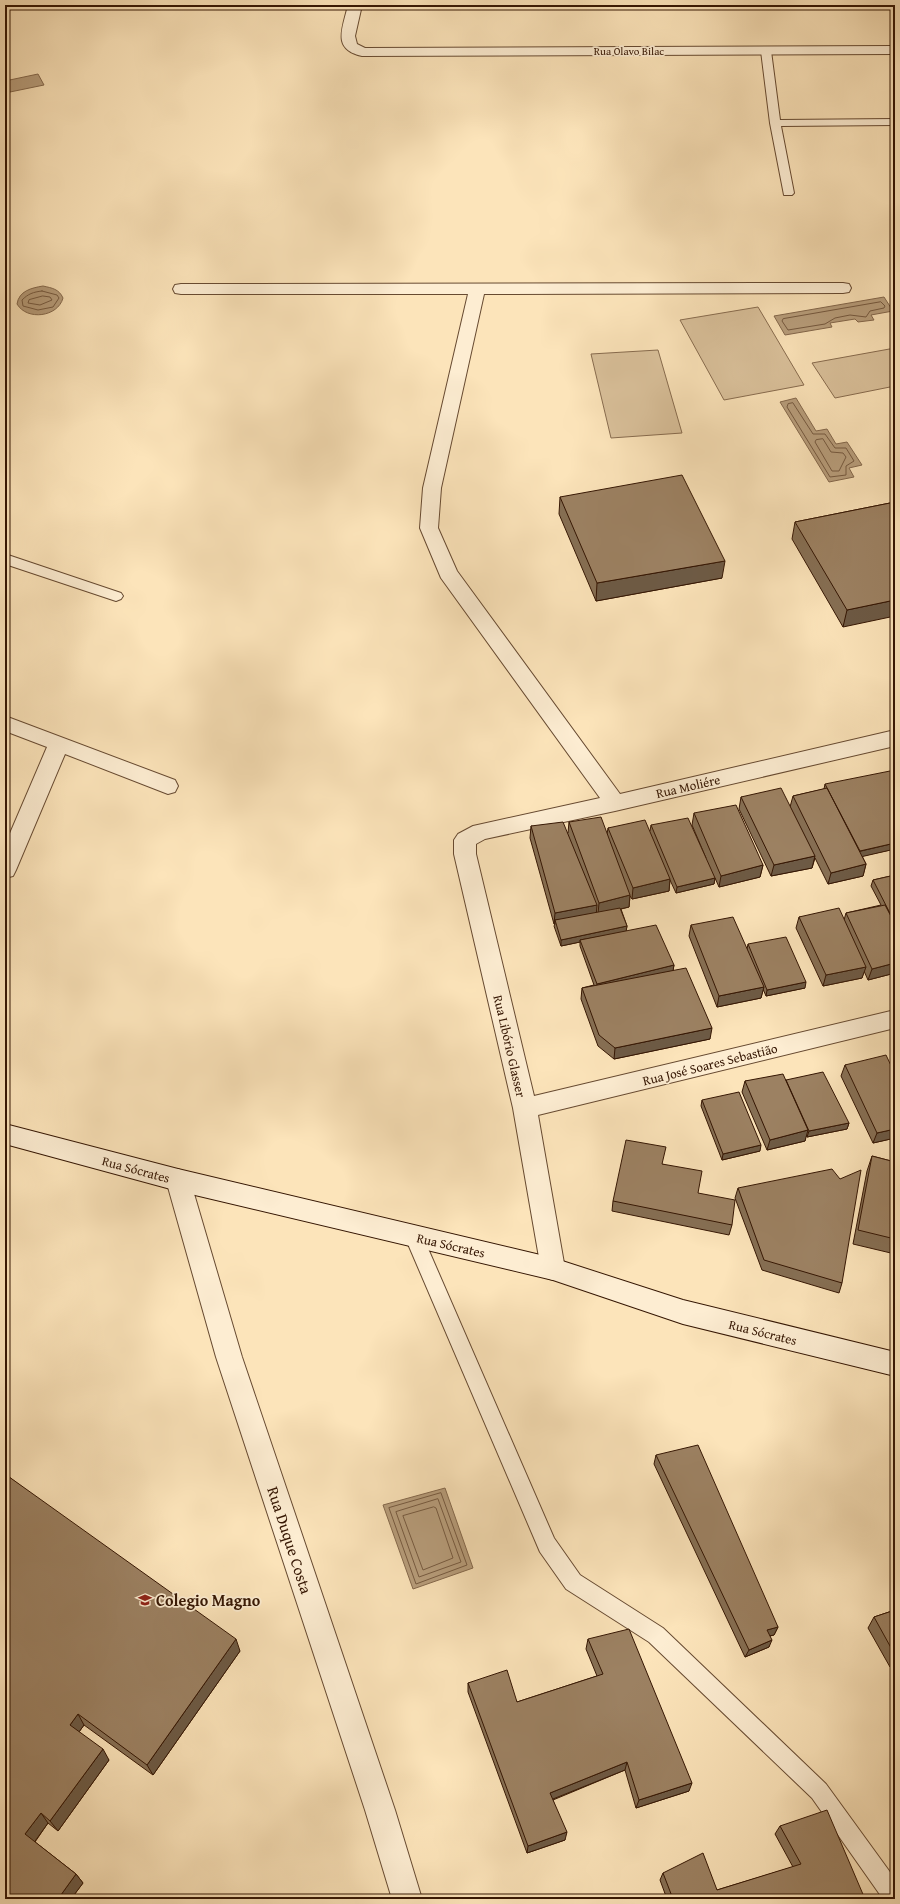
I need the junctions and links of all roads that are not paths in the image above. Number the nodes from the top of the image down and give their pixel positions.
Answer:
1 (355, 5) edge
2 (895, 50) edge
3 (766, 51) junction
4 (895, 122) edge
5 (775, 123) junction
6 (788, 193) dead end
7 (477, 288) junction
8 (842, 288) dead end
9 (181, 289) dead end
10 (5, 559) edge
11 (116, 596) dead end
12 (5, 723) edge
13 (895, 738) edge
14 (59, 744) junction
15 (168, 786) dead end
16 (615, 803) junction
17 (480, 832) joint
18 (5, 870) edge
19 (895, 1019) edge
20 (525, 1108) junction
21 (5, 1134) edge
22 (178, 1180) junction
23 (414, 1237) junction
24 (553, 1269) junction
25 (895, 1364) edge
26 (895, 1897) edge
27 (407, 1899) edge

1 - 3 street, Rua Olavo Bilac
2 - 3 street, Rua Olavo Bilac
3 - 5 lane
4 - 5 lane
5 - 6 lane
7 - 8 street
7 - 9 street
7 - 16 street
10 - 11 lane
12 - 14 street
13 - 16 street, Rua Moliére
14 - 15 street
14 - 18 street
16 - 17 street, Rua Moliére
17 - 20 street, Rua Libório Glasser
19 - 20 street, Rua José Soares Sebastião
20 - 24 street, Rua Libório Glasser
21 - 22 street, Rua Sócrates
22 - 23 street, Rua Sócrates
22 - 27 street, Rua Duque Costa
23 - 24 street, Rua Sócrates
23 - 26 lane
24 - 25 street, Rua Sócrates

